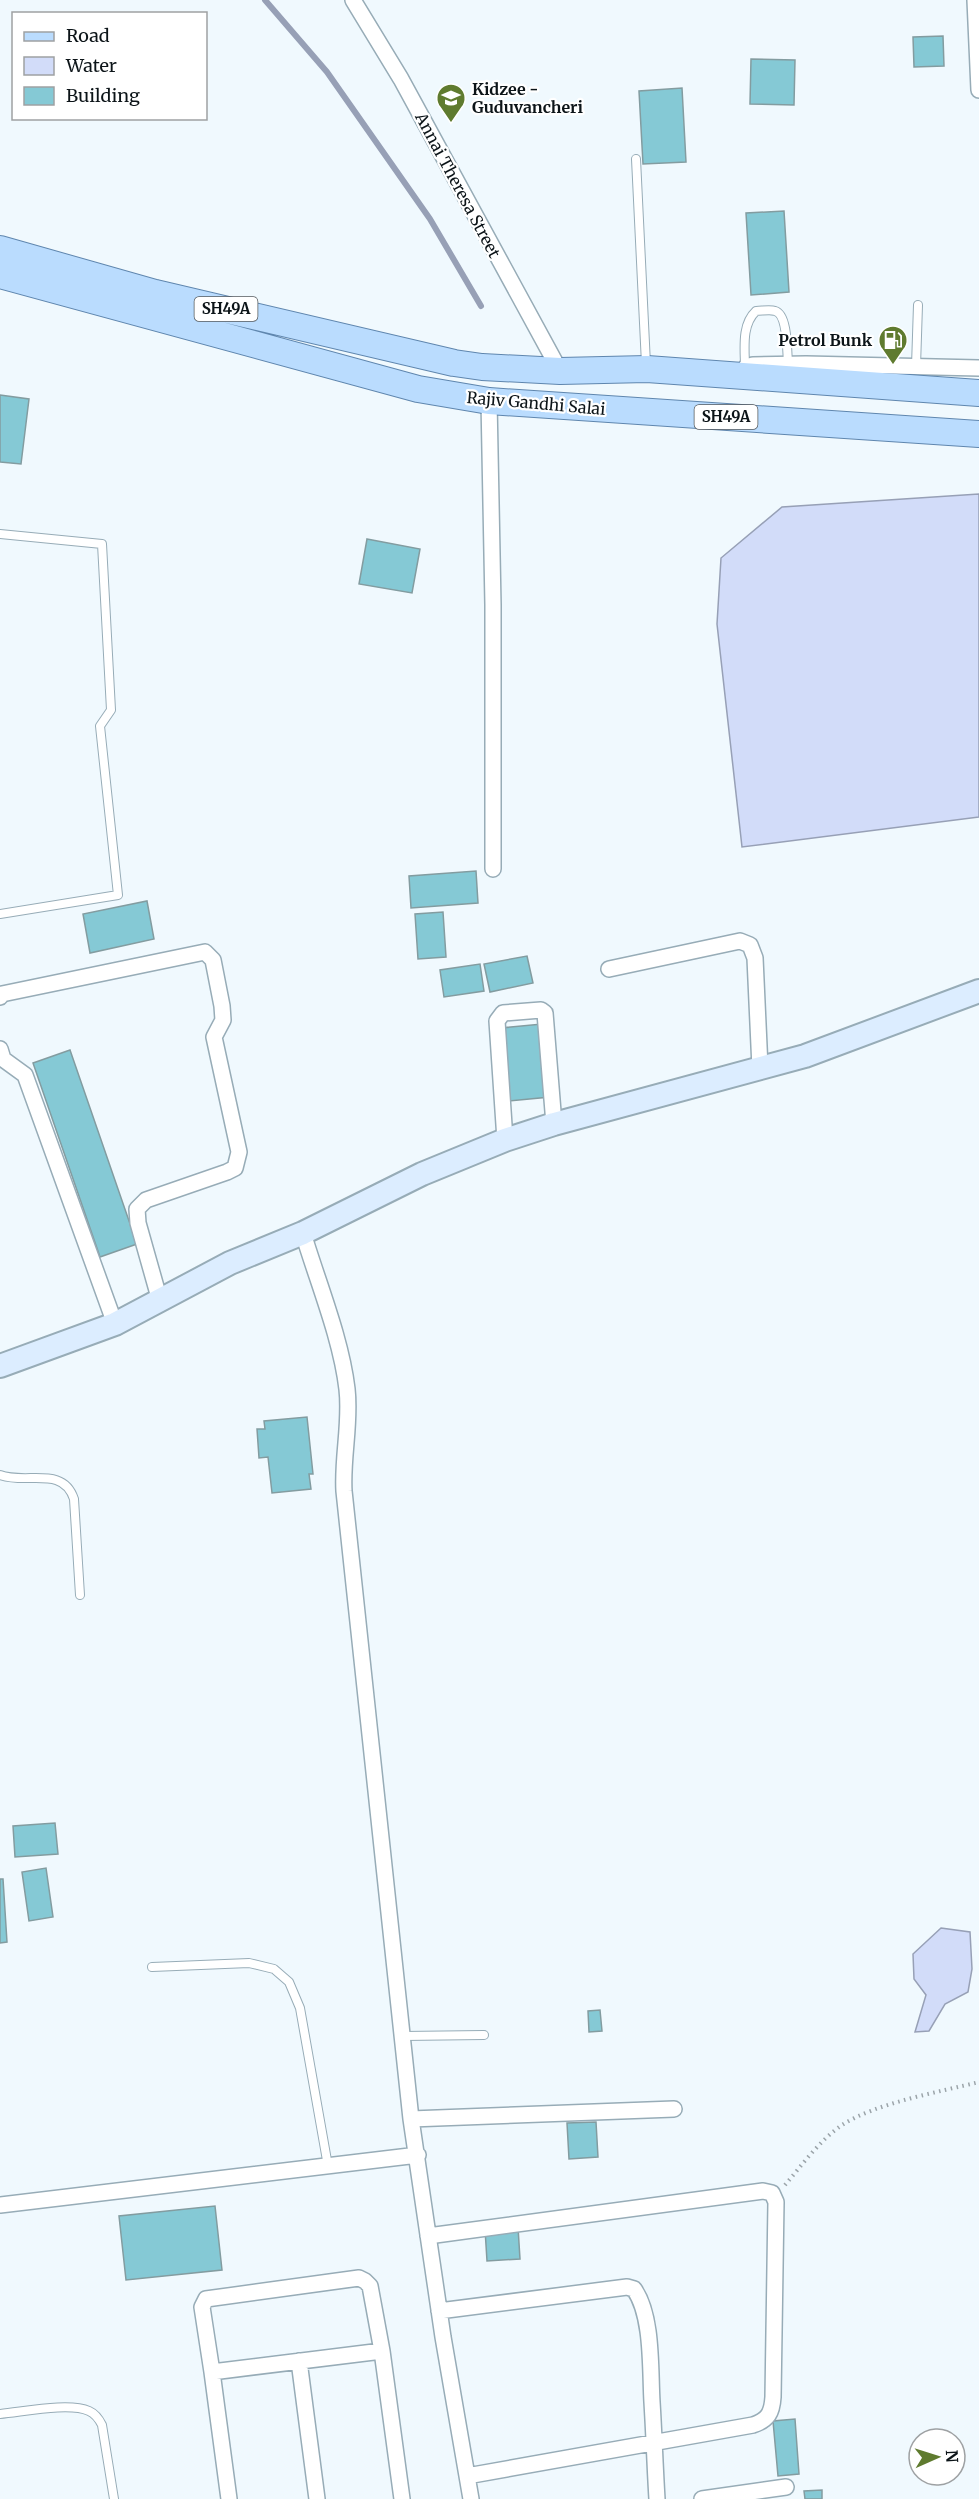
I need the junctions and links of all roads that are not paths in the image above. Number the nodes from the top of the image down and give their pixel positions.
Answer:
1 (353, 0) edge
2 (975, 0) edge
3 (979, 90) edge
4 (636, 159) dead end
5 (0, 249) edge
6 (0, 275) edge
7 (137, 300) junction
8 (918, 305) dead end
9 (788, 364) junction
10 (916, 366) junction
11 (745, 368) junction
12 (979, 368) edge
13 (647, 369) junction
14 (560, 371) junction
15 (720, 375) junction
16 (979, 393) edge
17 (471, 398) junction
18 (979, 434) edge
19 (0, 534) edge
20 (493, 869) dead end
21 (0, 914) edge
22 (609, 969) dead end
23 (979, 991) edge
24 (0, 996) edge
25 (0, 1049) edge
26 (760, 1068) junction
27 (554, 1124) junction
28 (505, 1140) junction
29 (303, 1233) junction
30 (160, 1301) junction
31 (115, 1324) junction
32 (0, 1366) edge
33 (0, 1475) edge
34 (80, 1595) dead end
35 (152, 1967) dead end
36 (403, 2036) junction
37 (484, 2036) dead end
38 (674, 2109) dead end
39 (411, 2119) junction
40 (418, 2155) junction
41 (328, 2166) junction
42 (0, 2205) edge
43 (428, 2236) junction
44 (439, 2311) junction
45 (382, 2351) junction
46 (299, 2361) junction
47 (212, 2372) junction
48 (0, 2414) edge
49 (654, 2444) junction
50 (467, 2476) junction
51 (786, 2487) dead end
52 (114, 2499) edge
53 (229, 2499) edge
54 (317, 2499) edge
55 (402, 2499) edge
56 (471, 2499) edge
57 (657, 2499) edge
58 (702, 2499) edge

1 - 14 street, Annai Theresa Street
2 - 3 street
4 - 13 lane
5 - 7 main road, Rajiv Gandhi Salai / SH49A
6 - 7 main road, Rajiv Gandhi Salai / SH49A
7 - 14 main road, Rajiv Gandhi Salai / SH49A
7 - 17 main road, Rajiv Gandhi Salai / SH49A
8 - 10 lane
9 - 10 street
9 - 11 street
9 - 11 lane
10 - 12 street
11 - 15 street
13 - 14 main road, Rajiv Gandhi Salai / SH49A
13 - 15 main road, Rajiv Gandhi Salai / SH49A
15 - 16 main road, Rajiv Gandhi Salai / SH49A
17 - 18 main road, Rajiv Gandhi Salai / SH49A
17 - 20 street
19 - 21 lane
22 - 26 street
23 - 26 street
24 - 30 street
25 - 31 street
26 - 27 street
27 - 28 street
27 - 28 street
28 - 29 street
29 - 30 street
29 - 36 street
30 - 31 street
31 - 32 street
33 - 34 lane
35 - 41 lane
36 - 37 lane
36 - 39 street
38 - 39 street
39 - 40 street
40 - 41 street
40 - 43 street
41 - 42 street
43 - 44 street
43 - 49 street
44 - 49 street
44 - 50 street
45 - 46 street
45 - 47 street
45 - 55 street
46 - 47 street
46 - 54 street
47 - 53 street
48 - 52 lane
49 - 50 street
49 - 57 street
50 - 56 street
51 - 58 street

